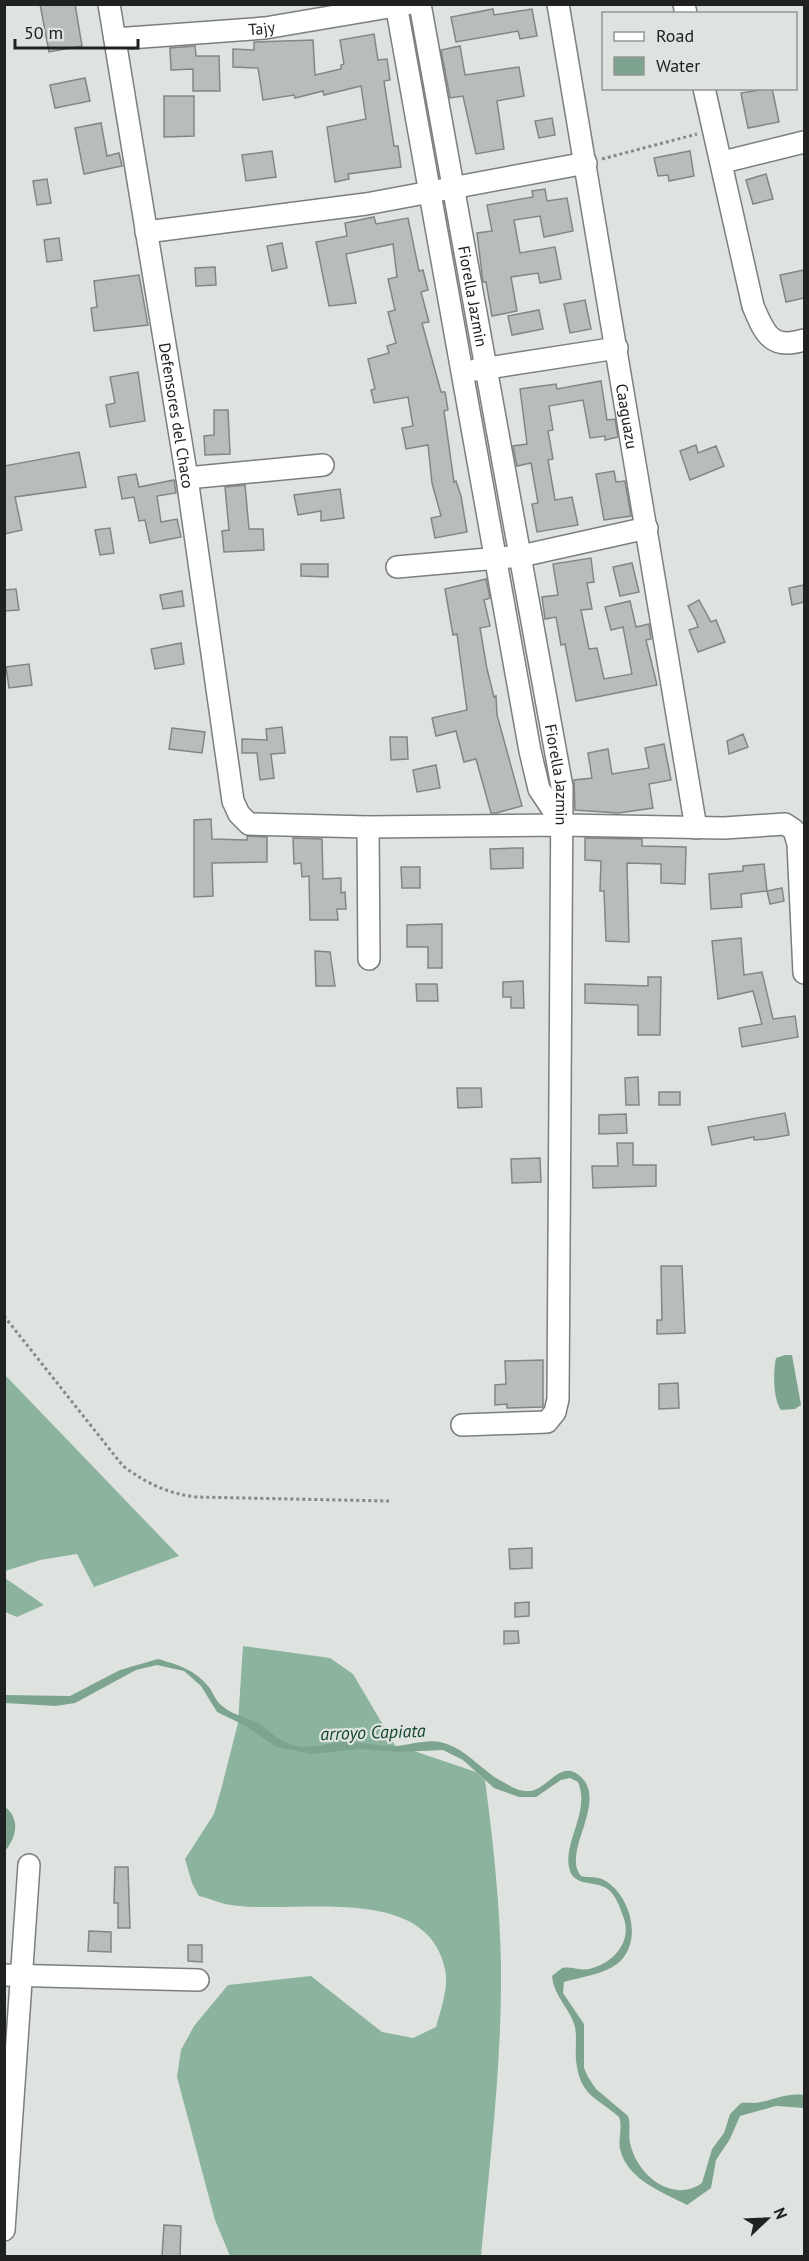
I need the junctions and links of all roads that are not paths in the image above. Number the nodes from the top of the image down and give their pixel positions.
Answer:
1 (109, 4) edge
2 (420, 4) edge
3 (558, 4) edge
4 (400, 5) edge
5 (115, 39) junction
6 (704, 90) edge
7 (804, 142) edge
8 (723, 162) junction
9 (586, 163) junction
10 (455, 189) junction
11 (430, 194) junction
12 (146, 232) junction
13 (804, 340) edge
14 (617, 348) junction
15 (487, 368) junction
16 (462, 373) junction
17 (323, 465) dead end
18 (187, 478) junction
19 (647, 528) junction
20 (521, 556) junction
21 (494, 559) junction
22 (397, 567) dead end
23 (563, 825) junction
24 (368, 827) junction
25 (696, 828) junction
26 (369, 959) dead end
27 (804, 973) edge
28 (462, 1425) dead end
29 (29, 1865) dead end
30 (13, 1976) edge
31 (198, 1980) dead end
32 (4, 2230) edge

1 - 5 street, Defensores del Chaco
2 - 10 street, Fiorella Jazmin
3 - 9 street, Caaguazu
4 - 5 street, Tajy
4 - 11 street, Fiorella Jazmin
5 - 12 street, Defensores del Chaco
6 - 8 street
7 - 8 street
8 - 13 street
9 - 10 street
9 - 14 street, Caaguazu
10 - 11 street
10 - 15 street, Fiorella Jazmin
11 - 12 street
11 - 16 street, Fiorella Jazmin
12 - 18 street, Defensores del Chaco
14 - 15 street
14 - 19 street, Caaguazu
15 - 16 street
15 - 20 street, Fiorella Jazmin
16 - 21 street, Fiorella Jazmin
17 - 18 street
18 - 24 street, Defensores del Chaco
19 - 20 street
19 - 25 street, Caaguazu
20 - 21 street
20 - 23 street, Fiorella Jazmin
21 - 22 street
21 - 23 street, Fiorella Jazmin
23 - 24 street
23 - 25 street
23 - 28 street
24 - 26 street
25 - 27 street
29 - 30 street
30 - 31 street
30 - 32 street

